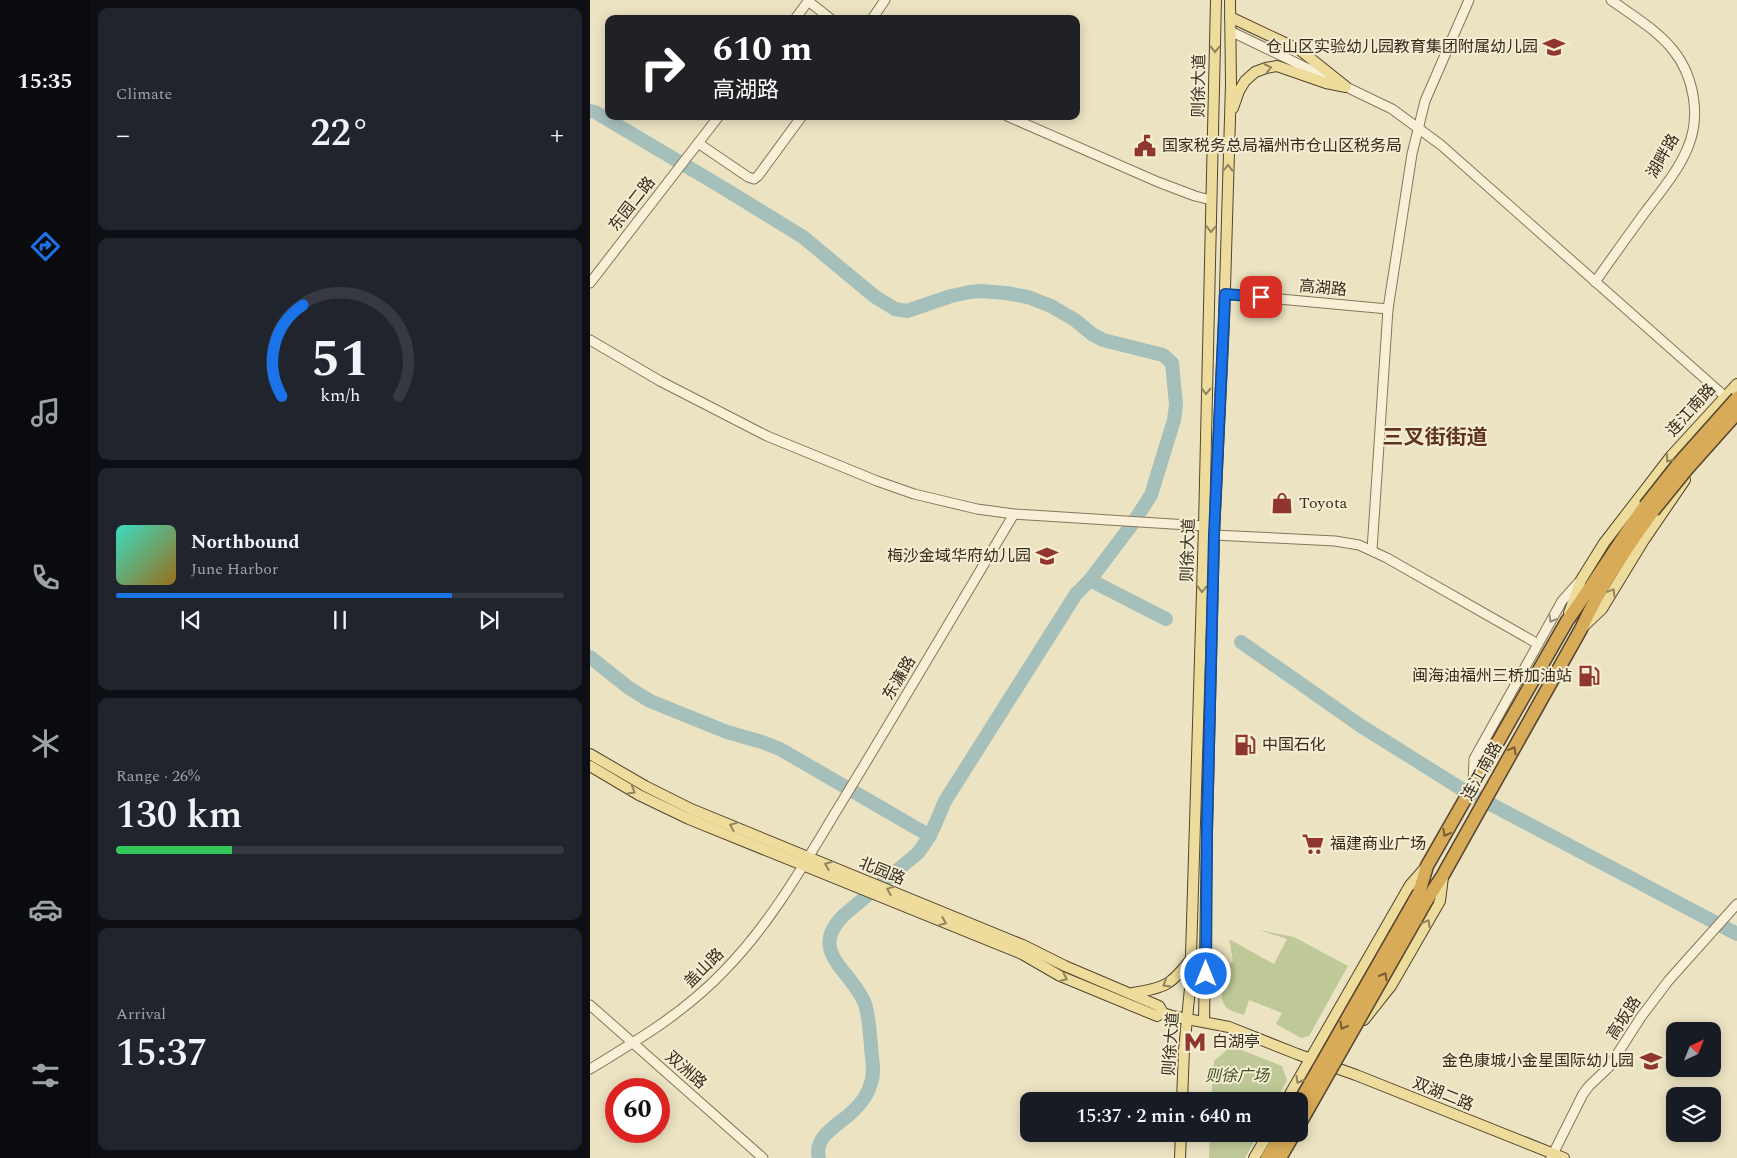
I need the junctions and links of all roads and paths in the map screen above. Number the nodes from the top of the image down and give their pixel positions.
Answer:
1 (885, 0) edge
2 (1216, 0) edge
3 (1230, 0) edge
4 (1469, 0) edge
5 (1611, 0) edge
6 (809, 1) edge
7 (798, 15) edge
8 (826, 15) edge
9 (875, 15) edge
10 (1230, 16) junction
11 (1230, 31) junction
12 (1346, 87) junction
13 (1230, 116) junction
14 (716, 120) edge
15 (799, 120) edge
16 (1016, 120) edge
17 (1418, 128) junction
18 (698, 142) junction
19 (1211, 200) junction
20 (1595, 282) junction
21 (590, 283) edge
22 (1225, 294) junction
23 (1388, 308) junction
24 (590, 340) edge
25 (1737, 384) edge
26 (1731, 397) edge
27 (1737, 407) edge
28 (1737, 413) edge
29 (1737, 418) edge
30 (1688, 436) junction
31 (1706, 454) junction
32 (1649, 508) junction
33 (1014, 514) junction
34 (1204, 526) junction
35 (1214, 535) junction
36 (1372, 550) junction
37 (1581, 580) junction
38 (1567, 621) junction
39 (1581, 629) junction
40 (1538, 644) junction
41 (590, 754) edge
42 (590, 766) edge
43 (1473, 783) junction
44 (805, 861) junction
45 (1427, 866) junction
46 (1443, 875) junction
47 (1423, 896) junction
48 (1737, 904) edge
49 (1191, 959) junction
50 (1206, 959) junction
51 (1133, 993) junction
52 (1129, 1004) junction
53 (590, 1005) edge
54 (1163, 1012) junction
55 (1187, 1019) junction
56 (1204, 1022) junction
57 (633, 1043) junction
58 (1311, 1059) junction
59 (1336, 1068) junction
60 (590, 1069) edge
61 (1183, 1092) edge
62 (1291, 1092) edge
63 (1306, 1092) edge
64 (1308, 1108) edge
65 (1181, 1142) edge
66 (1263, 1142) edge
67 (1276, 1142) edge
68 (1289, 1142) edge
69 (1552, 1156) edge
70 (763, 1158) edge
71 (1180, 1158) edge
72 (1254, 1158) edge
73 (1267, 1158) edge
74 (1280, 1158) edge
75 (1286, 1158) edge
76 (1564, 1158) edge

1 - 9 street
2 -> 19 main road, 则徐大道
3 - 10 main road, 则徐大道
4 - 17 street
5 - 20 street, 湖畔路
6 - 7 street
6 - 8 street
10 - 11 main road, 则徐大道
10 - 12 main road
11 - 12 street
11 - 13 main road, 则徐大道
13 -> 12 main road
12 - 17 street
22 -> 13 main road, 则徐大道
14 - 18 street
15 - 18 street
16 - 19 street
17 - 20 street
17 - 23 street
18 - 21 street, 东园二路
19 -> 34 main road, 则徐大道
20 - 26 street
22 - 23 street, 高湖路
22 - 35 main road, 则徐大道
23 - 36 street
24 - 33 street
25 - 26 main road, 连江南路
26 - 27 street
26 - 30 main road, 连江南路
26 - 32 highway, bridge
28 - 32 highway, bridge
29 - 31 main road, 连江南路
30 - 31 main road
30 -> 37 main road, 连江南路
39 -> 31 main road, 连江南路
32 - 38 highway
32 - 39 highway
33 - 34 street
33 - 44 street, 东濂路
34 -> 49 main road, 则徐大道
35 - 36 street
35 - 50 main road, 则徐大道
36 - 40 street
37 - 38 main road, 连江南路
37 -> 40 street
38 - 43 highway, 连江南路
46 -> 39 highway, 连江南路
40 - 43 street
44 -> 41 main road, 北园路
42 -> 44 main road, 北园路
43 -> 45 highway, 连江南路
51 -> 44 main road, 北园路
44 -> 52 main road, 北园路
44 - 57 street, 盖山路
45 - 47 highway
45 - 58 main road, 连江南路
46 - 47 highway
59 -> 46 main road, 连江南路
47 -> 63 highway, bridge
64 -> 47 highway, bridge
48 - 69 street, 高坂路
49 - 50 main road
49 -> 51 main road
49 - 55 main road, 则徐大道
50 - 56 main road, 则徐大道
51 - 52 main road
51 - 54 main road, 北园路
52 - 54 main road, 北园路
53 - 57 street, 双洲路
54 - 55 main road, 北园路
55 - 56 main road, 北园路
55 - 61 main road, 则徐大道
56 - 58 main road, 北园路
57 - 60 street, 盖山路
57 - 70 street, 双洲路
58 - 59 main road, 双湖二路
58 -> 62 main road, 连江南路
59 - 69 main road, 双湖二路
59 - 75 main road, 连江南路
65 - 71 main road
66 - 72 main road
67 - 73 highway
68 - 74 highway
69 - 76 main road, 双湖二路

